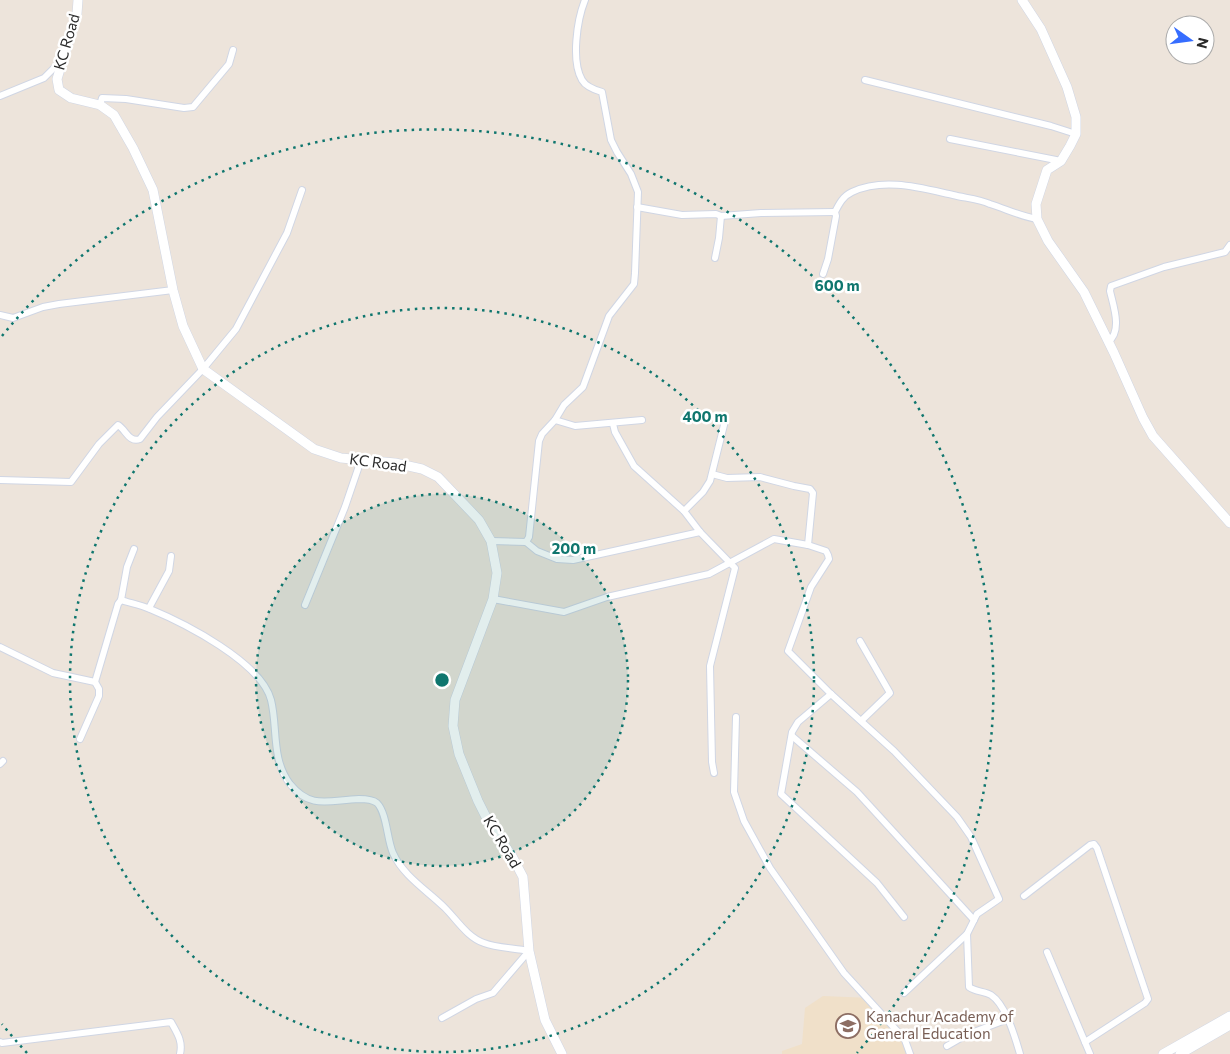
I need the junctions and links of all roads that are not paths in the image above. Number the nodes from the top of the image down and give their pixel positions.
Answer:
1 (78, 0) edge
2 (585, 0) edge
3 (1022, 0) edge
4 (234, 50) dead end
5 (61, 61) junction
6 (865, 80) dead end
7 (0, 96) edge
8 (100, 105) junction
9 (1076, 134) junction
10 (950, 139) dead end
11 (1061, 161) junction
12 (302, 190) dead end
13 (637, 207) junction
14 (835, 212) junction
15 (721, 216) junction
16 (1037, 219) junction
17 (1230, 245) edge
18 (715, 258) dead end
19 (823, 274) dead end
20 (173, 290) junction
21 (0, 315) edge
22 (1108, 342) junction
23 (203, 369) junction
24 (555, 420) junction
25 (642, 420) dead end
26 (613, 424) junction
27 (724, 426) dead end
28 (362, 460) junction
29 (712, 474) junction
30 (0, 480) edge
31 (684, 511) junction
32 (1230, 523) edge
33 (700, 532) junction
34 (491, 541) junction
35 (526, 542) junction
36 (808, 545) junction
37 (134, 549) dead end
38 (171, 556) dead end
39 (731, 563) junction
40 (493, 599) junction
41 (121, 600) junction
42 (305, 605) dead end
43 (149, 608) junction
44 (860, 641) dead end
45 (0, 647) edge
46 (95, 682) junction
47 (831, 694) junction
48 (736, 717) dead end
49 (862, 720) junction
50 (792, 736) junction
51 (80, 739) dead end
52 (714, 772) dead end
53 (1024, 896) dead end
54 (904, 917) dead end
55 (974, 920) junction
56 (967, 934) junction
57 (528, 951) junction
58 (1046, 952) dead end
59 (904, 993) dead end
60 (1230, 1016) edge
61 (442, 1018) dead end
62 (1008, 1019) junction
63 (1230, 1025) edge
64 (0, 1042) edge
65 (1085, 1042) junction
66 (947, 1046) dead end
67 (180, 1054) edge
68 (562, 1054) edge
69 (910, 1054) edge
70 (1020, 1054) edge
71 (1090, 1054) edge
72 (1163, 1054) edge
73 (1180, 1054) edge

1 - 5 main road, KC Road
2 - 13 street
3 - 9 main road
4 - 8 street
5 - 7 street
5 - 8 main road, KC Road
6 - 9 street
8 - 20 main road, KC Road
9 - 11 main road
10 - 11 street
11 - 16 main road
12 - 23 street
13 - 15 street
13 - 24 street
14 - 15 street
14 - 16 street
14 - 19 street
15 - 18 street
16 - 22 main road
17 - 22 street
20 - 21 street
20 - 23 main road, KC Road
22 - 32 main road
23 - 28 main road, KC Road
23 - 30 street
24 - 26 street
24 - 35 street
25 - 26 street
26 - 31 street
27 - 29 street
28 - 34 main road, KC Road
28 - 42 street
29 - 31 street
29 - 36 street
31 - 33 street
33 - 35 street
33 - 39 street
34 - 35 street
34 - 40 main road, KC Road
36 - 39 street
36 - 47 street
37 - 41 street
38 - 43 street
39 - 40 street
39 - 52 street
40 - 57 main road, KC Road
41 - 43 street
41 - 46 street
43 - 57 street
44 - 49 street
45 - 46 street
46 - 51 street
47 - 49 street
47 - 50 street
48 - 69 street
49 - 55 street
50 - 54 street
50 - 55 street
53 - 65 street
55 - 56 street
56 - 59 street
56 - 62 street
57 - 61 street
57 - 68 main road, KC Road
58 - 65 street
60 - 72 main road
62 - 66 street
62 - 70 street
63 - 73 main road
64 - 67 street
65 - 71 street

